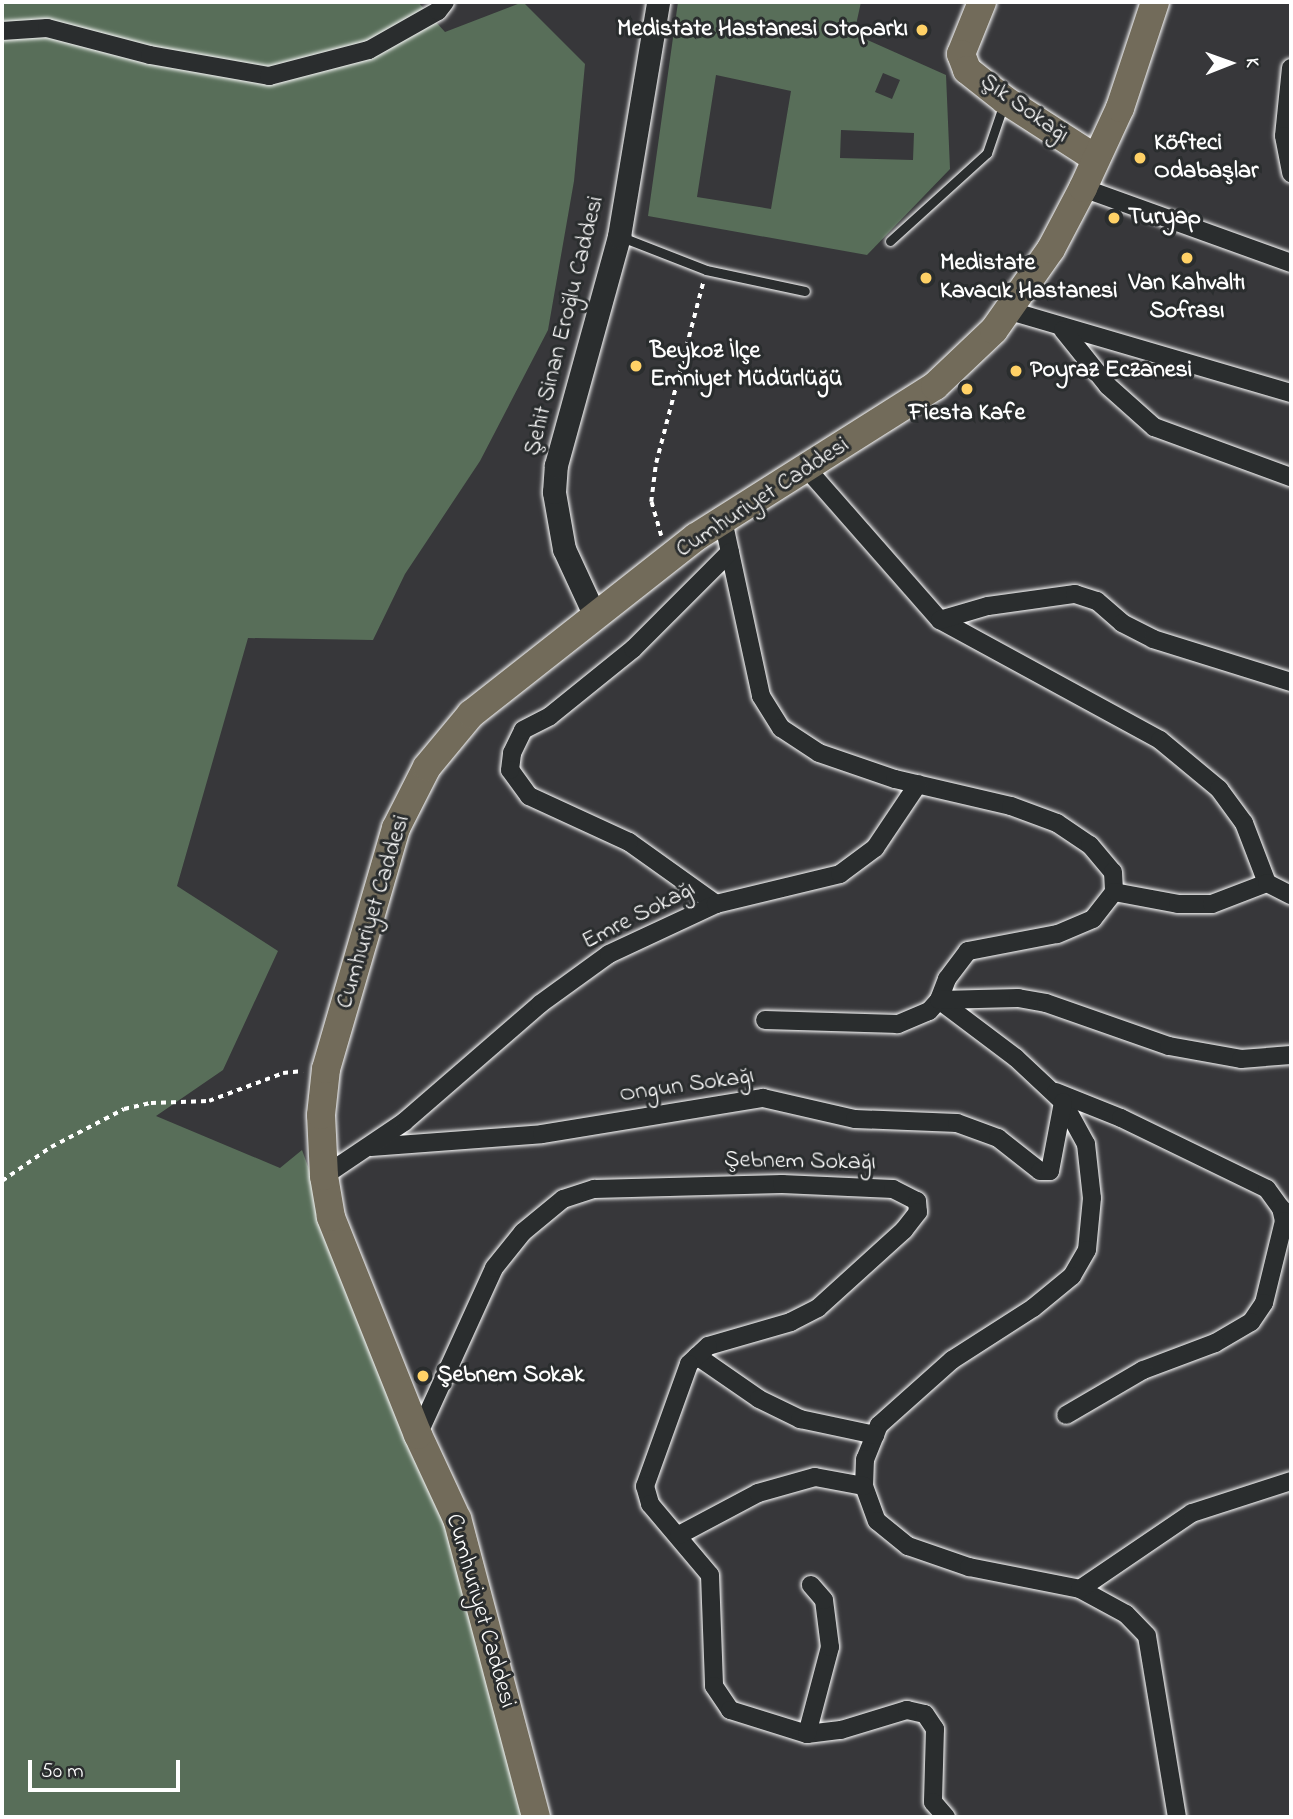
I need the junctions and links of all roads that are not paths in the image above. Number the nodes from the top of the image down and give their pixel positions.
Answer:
1 (446, 2) edge
2 (658, 2) edge
3 (982, 2) edge
4 (1155, 2) edge
5 (2, 31) edge
6 (1291, 68) edge
7 (1005, 100) junction
8 (1095, 158) junction
9 (1291, 173) edge
10 (1083, 188) junction
11 (619, 236) junction
12 (890, 241) dead end
13 (1291, 262) edge
14 (805, 290) dead end
15 (1007, 310) junction
16 (1063, 330) junction
17 (1291, 393) edge
18 (808, 470) junction
19 (1291, 477) edge
20 (723, 520) junction
21 (730, 552) junction
22 (595, 616) junction
23 (940, 620) junction
24 (1291, 682) edge
25 (918, 785) junction
26 (1267, 883) junction
27 (1114, 892) junction
28 (1291, 895) edge
29 (716, 904) junction
30 (939, 1000) junction
31 (765, 1020) dead end
32 (1291, 1055) edge
33 (1049, 1089) junction
34 (1063, 1102) junction
35 (371, 1147) junction
36 (324, 1176) junction
37 (698, 1356) junction
38 (1066, 1415) dead end
39 (875, 1435) junction
40 (418, 1436) junction
41 (1291, 1481) edge
42 (864, 1486) junction
43 (679, 1535) junction
44 (811, 1585) dead end
45 (1080, 1589) junction
46 (807, 1734) junction
47 (536, 1817) edge
48 (946, 1817) edge
49 (1177, 1817) edge

1 - 5 street
2 - 11 street, Şehit Sinan Eroğlu Caddesi
3 - 7 main road, Şık Sokağı
4 - 8 main road, Cumhuriyet Caddesi
6 - 9 street
7 - 8 main road, Şık Sokağı
7 - 12 lane
8 - 10 main road, Cumhuriyet Caddesi
10 - 13 street
10 - 15 main road, Cumhuriyet Caddesi
11 - 14 lane
11 - 22 street, Şehit Sinan Eroğlu Caddesi
15 - 16 street
15 - 18 main road, Cumhuriyet Caddesi
16 - 17 street
16 - 19 street
18 - 20 main road, Cumhuriyet Caddesi
18 - 23 street
20 - 21 street
20 - 22 main road, Cumhuriyet Caddesi
21 - 25 street
21 - 29 street
22 - 36 main road, Cumhuriyet Caddesi
23 - 24 street
23 - 26 street
25 - 27 street
25 - 29 street, Emre Sokağı
26 - 27 street
26 - 28 street
27 - 30 street
29 - 35 street, Emre Sokağı
30 - 31 street
30 - 32 street
30 - 33 street
33 - 34 street
33 - 38 street
34 - 35 street, Ongun Sokağı
34 - 39 street
35 - 36 street, Emre Sokağı
36 - 40 main road, Cumhuriyet Caddesi
37 - 39 street
37 - 40 street, Şebnem Sokağı
37 - 43 street
39 - 42 street
40 - 47 main road, Cumhuriyet Caddesi
41 - 45 street
42 - 43 street
42 - 45 street
43 - 46 street
44 - 46 street
45 - 49 street
46 - 48 street

